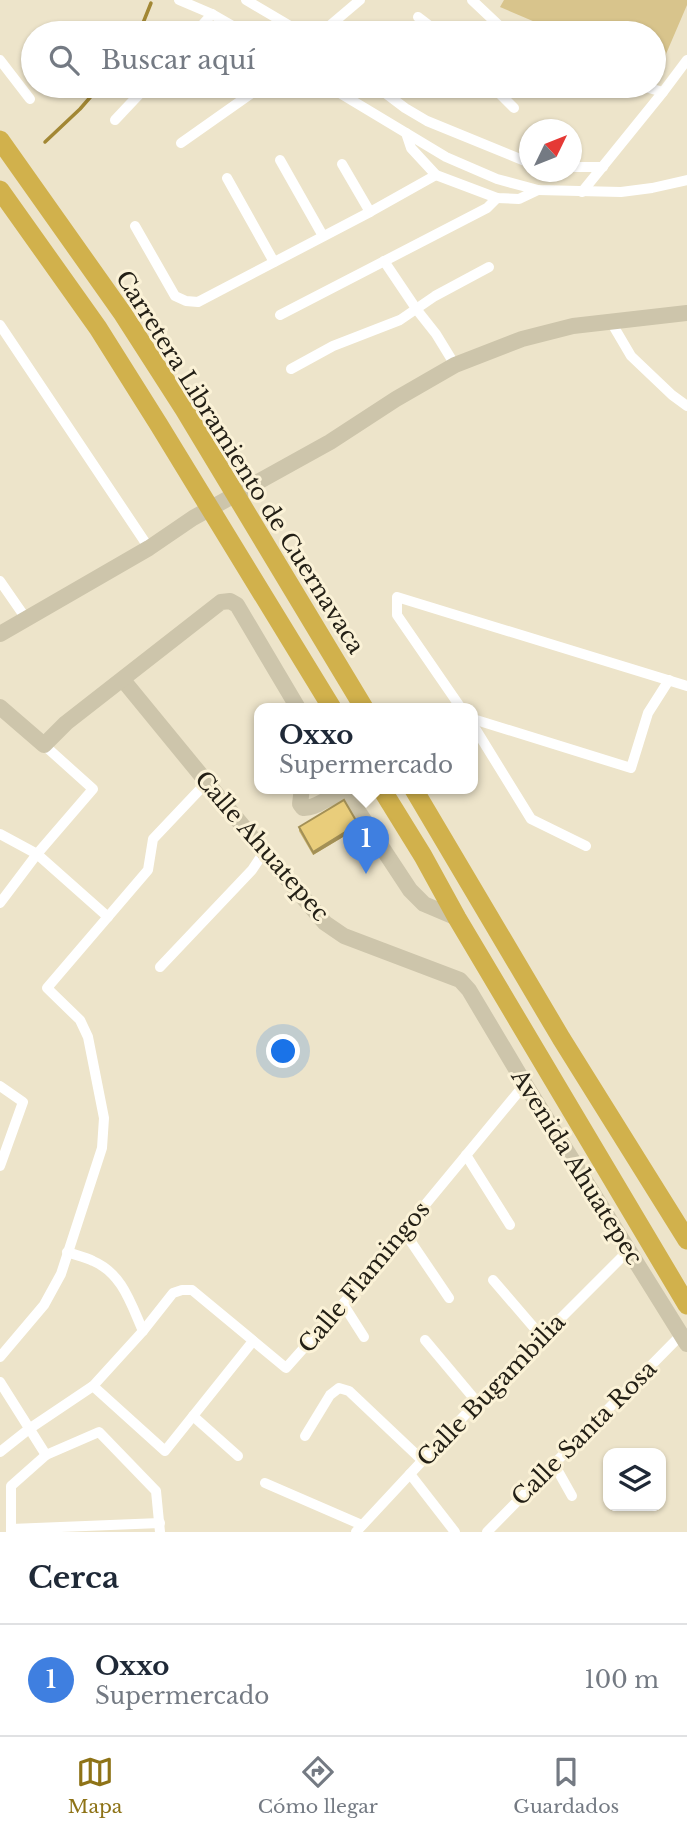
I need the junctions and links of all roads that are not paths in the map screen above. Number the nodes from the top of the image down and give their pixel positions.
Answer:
1 (178, 0) edge
2 (246, 0) edge
3 (360, 0) edge
4 (472, 0) edge
5 (212, 14) junction
6 (418, 17) dead end
7 (206, 21) edge
8 (224, 21) edge
9 (282, 21) edge
10 (335, 21) edge
11 (423, 21) edge
12 (494, 21) edge
13 (0, 60) edge
14 (687, 60) edge
15 (21, 87) edge
16 (666, 88) edge
17 (136, 98) edge
18 (245, 98) edge
19 (348, 98) edge
20 (393, 98) edge
21 (504, 98) edge
22 (658, 98) edge
23 (514, 108) dead end
24 (115, 120) dead end
25 (406, 133) junction
26 (0, 140) edge
27 (181, 143) dead end
28 (519, 159) edge
29 (280, 160) dead end
30 (342, 164) dead end
31 (582, 167) edge
32 (603, 167) junction
33 (436, 175) junction
34 (227, 178) dead end
35 (687, 180) edge
36 (538, 190) junction
37 (0, 191) edge
38 (582, 192) junction
39 (497, 198) junction
40 (370, 212) junction
41 (135, 226) dead end
42 (323, 236) junction
43 (384, 261) junction
44 (274, 262) junction
45 (489, 267) dead end
46 (417, 310) junction
47 (687, 313) edge
48 (280, 315) dead end
49 (611, 322) junction
50 (0, 325) edge
51 (455, 365) junction
52 (291, 369) dead end
53 (687, 406) edge
54 (149, 548) junction
55 (0, 581) edge
56 (27, 620) junction
57 (0, 634) edge
58 (123, 680) junction
59 (669, 680) junction
60 (687, 686) edge
61 (295, 703) edge
62 (328, 703) edge
63 (361, 703) edge
64 (458, 703) edge
65 (0, 707) edge
66 (478, 721) edge
67 (478, 733) edge
68 (44, 745) junction
69 (206, 782) junction
70 (385, 794) edge
71 (416, 794) edge
72 (301, 796) edge
73 (0, 834) edge
74 (586, 846) dead end
75 (264, 852) junction
76 (37, 854) junction
77 (0, 903) edge
78 (108, 917) junction
79 (457, 918) junction
80 (160, 967) dead end
81 (469, 989) joint
82 (525, 1084) junction
83 (0, 1086) edge
84 (466, 1155) junction
85 (0, 1166) edge
86 (510, 1226) dead end
87 (403, 1230) junction
88 (687, 1240) edge
89 (629, 1250) junction
90 (67, 1252) junction
91 (493, 1280) dead end
92 (449, 1298) dead end
93 (343, 1304) junction
94 (687, 1305) edge
95 (143, 1331) junction
96 (364, 1337) dead end
97 (542, 1337) junction
98 (684, 1339) edge
99 (425, 1340) dead end
100 (253, 1341) junction
101 (0, 1357) edge
102 (0, 1382) edge
103 (93, 1385) junction
104 (477, 1402) junction
105 (193, 1416) junction
106 (29, 1429) junction
107 (305, 1436) dead end
108 (0, 1452) edge
109 (46, 1455) junction
110 (238, 1456) dead end
111 (423, 1461) junction
112 (554, 1464) junction
113 (410, 1474) junction
114 (265, 1483) dead end
115 (572, 1496) dead end
116 (160, 1527) edge
117 (359, 1528) edge
118 (11, 1531) edge
119 (455, 1532) edge
120 (487, 1532) edge

1 - 5 street
2 - 9 street
3 - 10 street
4 - 12 street
5 - 7 street
5 - 8 street
6 - 11 street
13 - 15 street
14 - 16 street
17 - 24 street
18 - 27 street
19 - 25 street
20 - 28 street
21 - 23 street
22 - 32 street
25 - 33 street
25 - 36 street
26 - 63 highway, Carretera Libramiento de Cuernavaca
29 - 42 street
30 - 40 street
31 - 32 street
32 - 38 street
33 - 39 street
33 - 40 street
34 - 44 street
35 - 38 street
36 - 38 street
36 - 39 street
37 - 62 highway
39 - 43 street
40 - 42 street
41 - 44 street
42 - 44 street
43 - 46 street
43 - 48 street
45 - 46 street
46 - 51 street
46 - 52 street
47 - 49 street
49 - 51 street
49 - 53 street
50 - 54 street
51 - 54 street
54 - 56 street
55 - 56 street
56 - 57 street
58 - 61 street
58 - 68 street
58 - 69 street, Calle Ahuatepec
59 - 60 street
59 - 64 street
59 - 66 street
65 - 68 street
67 - 74 street
68 - 76 street
69 - 75 street, Calle Ahuatepec
69 - 78 street
70 - 79 highway
71 - 88 highway
72 - 79 street
73 - 76 street
75 - 80 street
75 - 81 street, Calle Ahuatepec
76 - 77 street
76 - 78 street
78 - 90 street
79 - 94 highway
81 - 82 street, Avenida Ahuatepec
82 - 84 street, Calle Flamingos
82 - 89 street, Avenida Ahuatepec
83 - 85 street
84 - 86 street
84 - 87 street, Calle Flamingos
87 - 92 street
87 - 93 street, Calle Flamingos
89 - 97 street, Calle Bugambilia
89 - 98 street, Avenida Ahuatepec
90 - 95 street
90 - 101 street
91 - 97 street
93 - 96 street
93 - 100 street, Calle Flamingos
95 - 100 street, Calle Flamingos
95 - 103 street, Calle Flamingos
97 - 104 street, Calle Bugambilia
98 - 112 street, Calle Santa Rosa
99 - 104 street
100 - 105 street
102 - 106 street
103 - 105 street
103 - 106 street, Calle Flamingos
104 - 111 street, Calle Bugambilia
105 - 110 street
106 - 108 street, Calle Flamingos
106 - 109 street
107 - 111 street
109 - 116 street
109 - 118 street
111 - 113 street, Calle Bugambilia
112 - 115 street
112 - 120 street, Calle Santa Rosa
113 - 117 street, Calle Bugambilia
113 - 119 street
114 - 117 street
116 - 118 street

